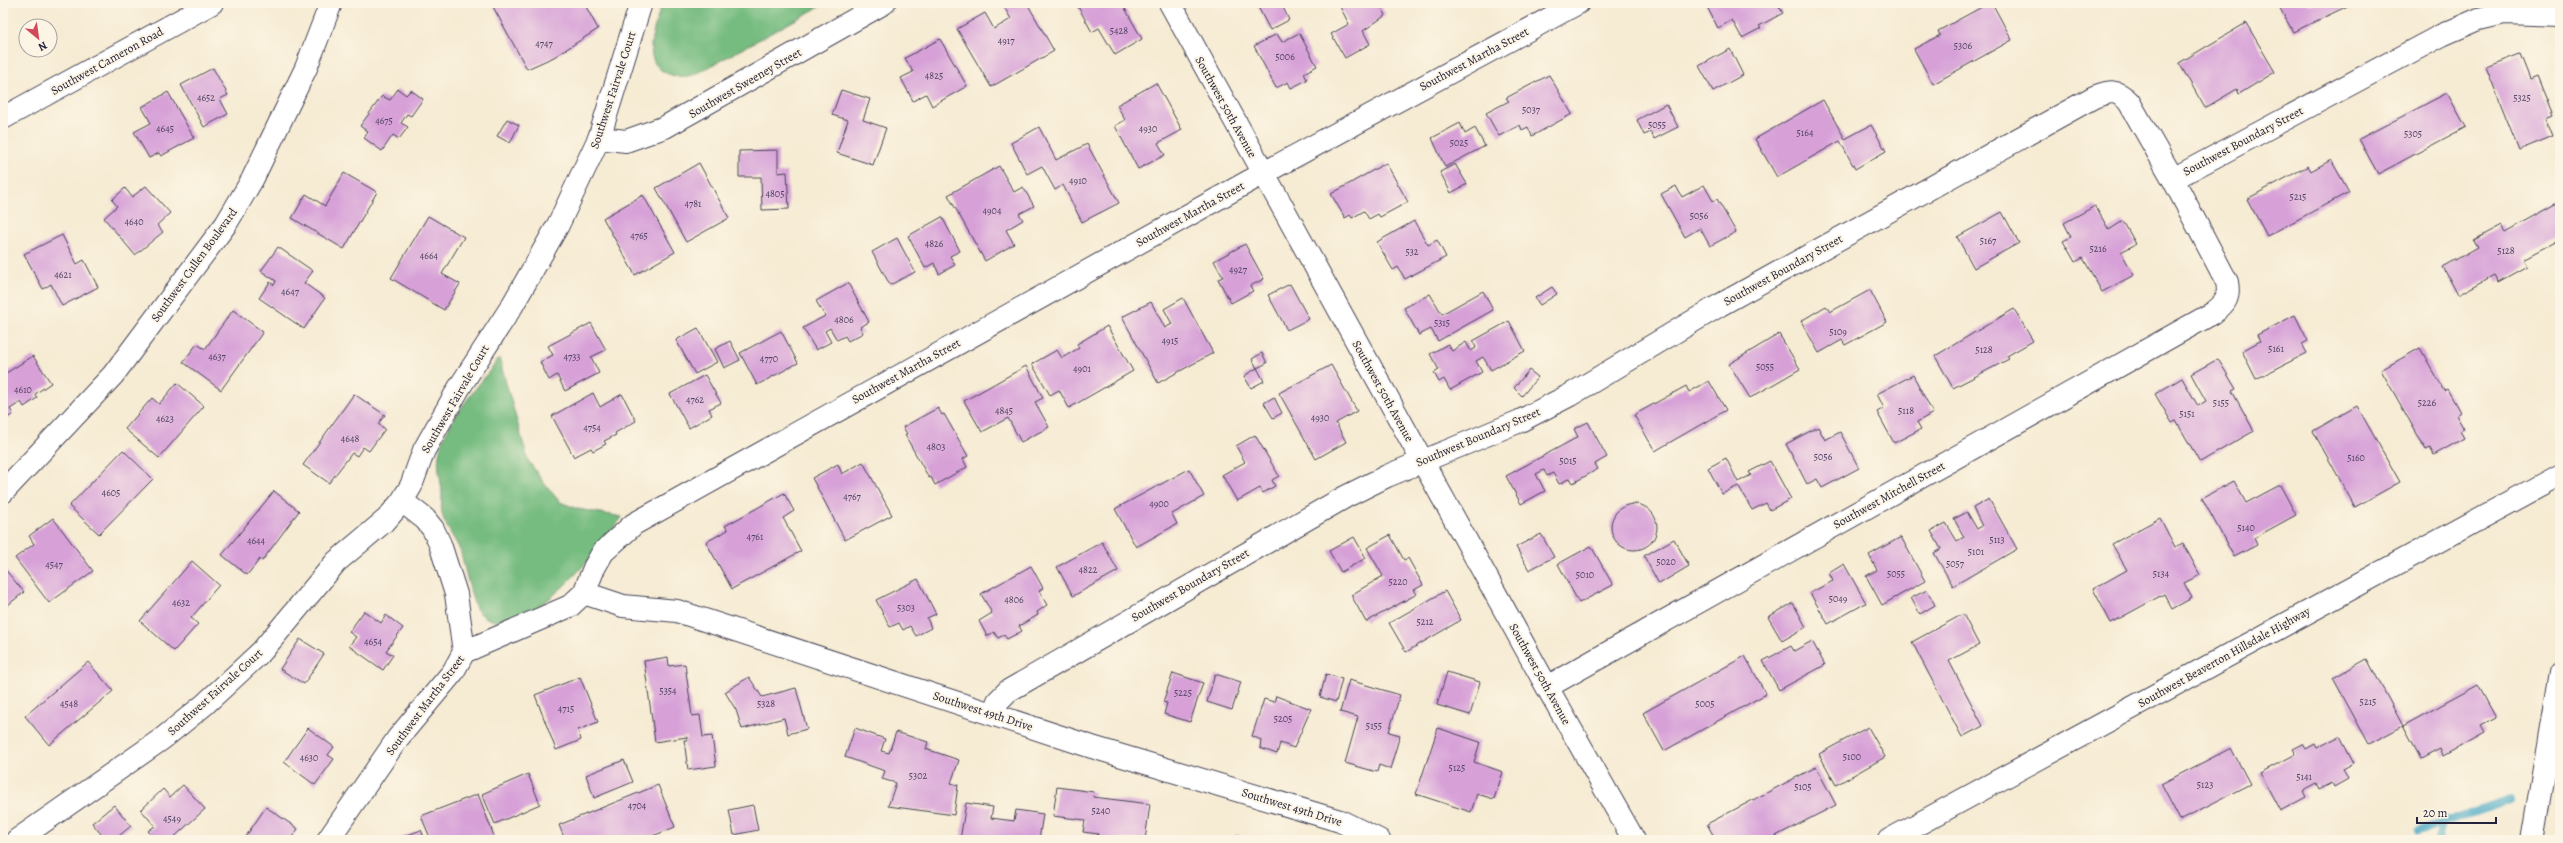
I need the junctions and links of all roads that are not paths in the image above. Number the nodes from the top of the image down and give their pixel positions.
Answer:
1 (212, 3) edge
2 (331, 3) edge
3 (641, 3) edge
4 (884, 3) edge
5 (1170, 3) edge
6 (1578, 3) edge
7 (2560, 15) edge
8 (3, 118) edge
9 (600, 138) junction
10 (1262, 174) junction
11 (2173, 178) junction
12 (1423, 461) junction
13 (2560, 475) edge
14 (3, 492) edge
15 (402, 501) junction
16 (584, 593) junction
17 (464, 652) junction
18 (2560, 673) edge
19 (1547, 687) junction
20 (993, 714) junction
21 (17, 840) edge
22 (328, 840) edge
23 (1379, 840) edge
24 (1634, 840) edge
25 (1889, 840) edge
26 (2532, 840) edge

1 - 8 street, Southwest Cameron Road
2 - 14 street, Southwest Cullen Boulevard
3 - 9 street, Southwest Fairvale Court
4 - 9 street, Southwest Sweeney Street
5 - 10 street, Southwest 50th Avenue
6 - 10 street, Southwest Martha Street
7 - 11 street, Southwest Boundary Street
9 - 15 street, Southwest Fairvale Court
10 - 12 street, Southwest 50th Avenue
10 - 16 street, Southwest Martha Street
11 - 12 street, Southwest Boundary Street
11 - 19 street, Southwest Mitchell Street
12 - 19 street, Southwest 50th Avenue
12 - 20 street, Southwest Boundary Street
13 - 25 street, Southwest Beaverton Hillsdale Highway
15 - 17 street
15 - 21 street, Southwest Fairvale Court
16 - 17 street, Southwest Martha Street
16 - 20 street, Southwest 49th Drive
17 - 22 street, Southwest Martha Street
18 - 26 street
19 - 24 street, Southwest 50th Avenue
20 - 23 street, Southwest 49th Drive

